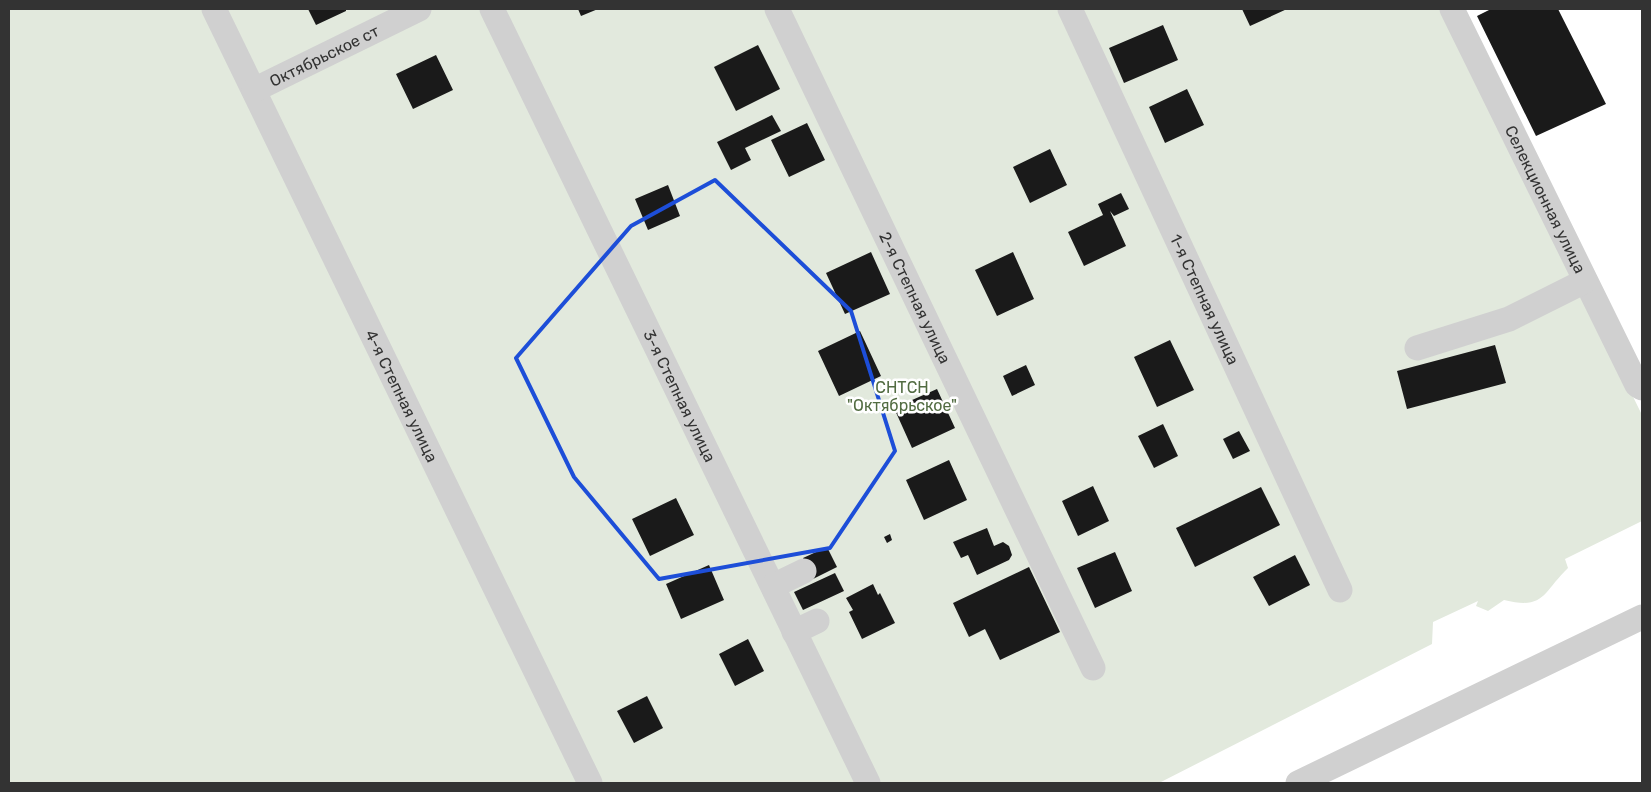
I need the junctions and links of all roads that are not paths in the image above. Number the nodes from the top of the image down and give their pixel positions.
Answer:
1 (214, 9) edge
2 (419, 9) edge
3 (492, 9) edge
4 (777, 9) edge
5 (1070, 9) edge
6 (1452, 9) edge
7 (254, 90) junction
8 (1585, 280) junction
9 (1417, 348) dead end
10 (1642, 388) edge
11 (804, 571) dead end
12 (773, 586) junction
13 (1340, 590) dead end
14 (1642, 617) edge
15 (817, 621) dead end
16 (794, 632) junction
17 (1092, 668) dead end
18 (590, 783) edge
19 (868, 783) edge
20 (1298, 783) edge

1 - 7 street, 4-я Степная улица
2 - 7 street, Октябрьское ст
3 - 12 street, 3-я Степная улица
4 - 17 street, 2-я Степная улица
5 - 13 street, 1-я Степная улица
6 - 8 street, Селекционная улица
7 - 18 street, 4-я Степная улица
8 - 9 street
8 - 10 street, Селекционная улица
11 - 12 street
12 - 16 street, 3-я Степная улица
14 - 20 street
15 - 16 street
16 - 19 street, 3-я Степная улица

